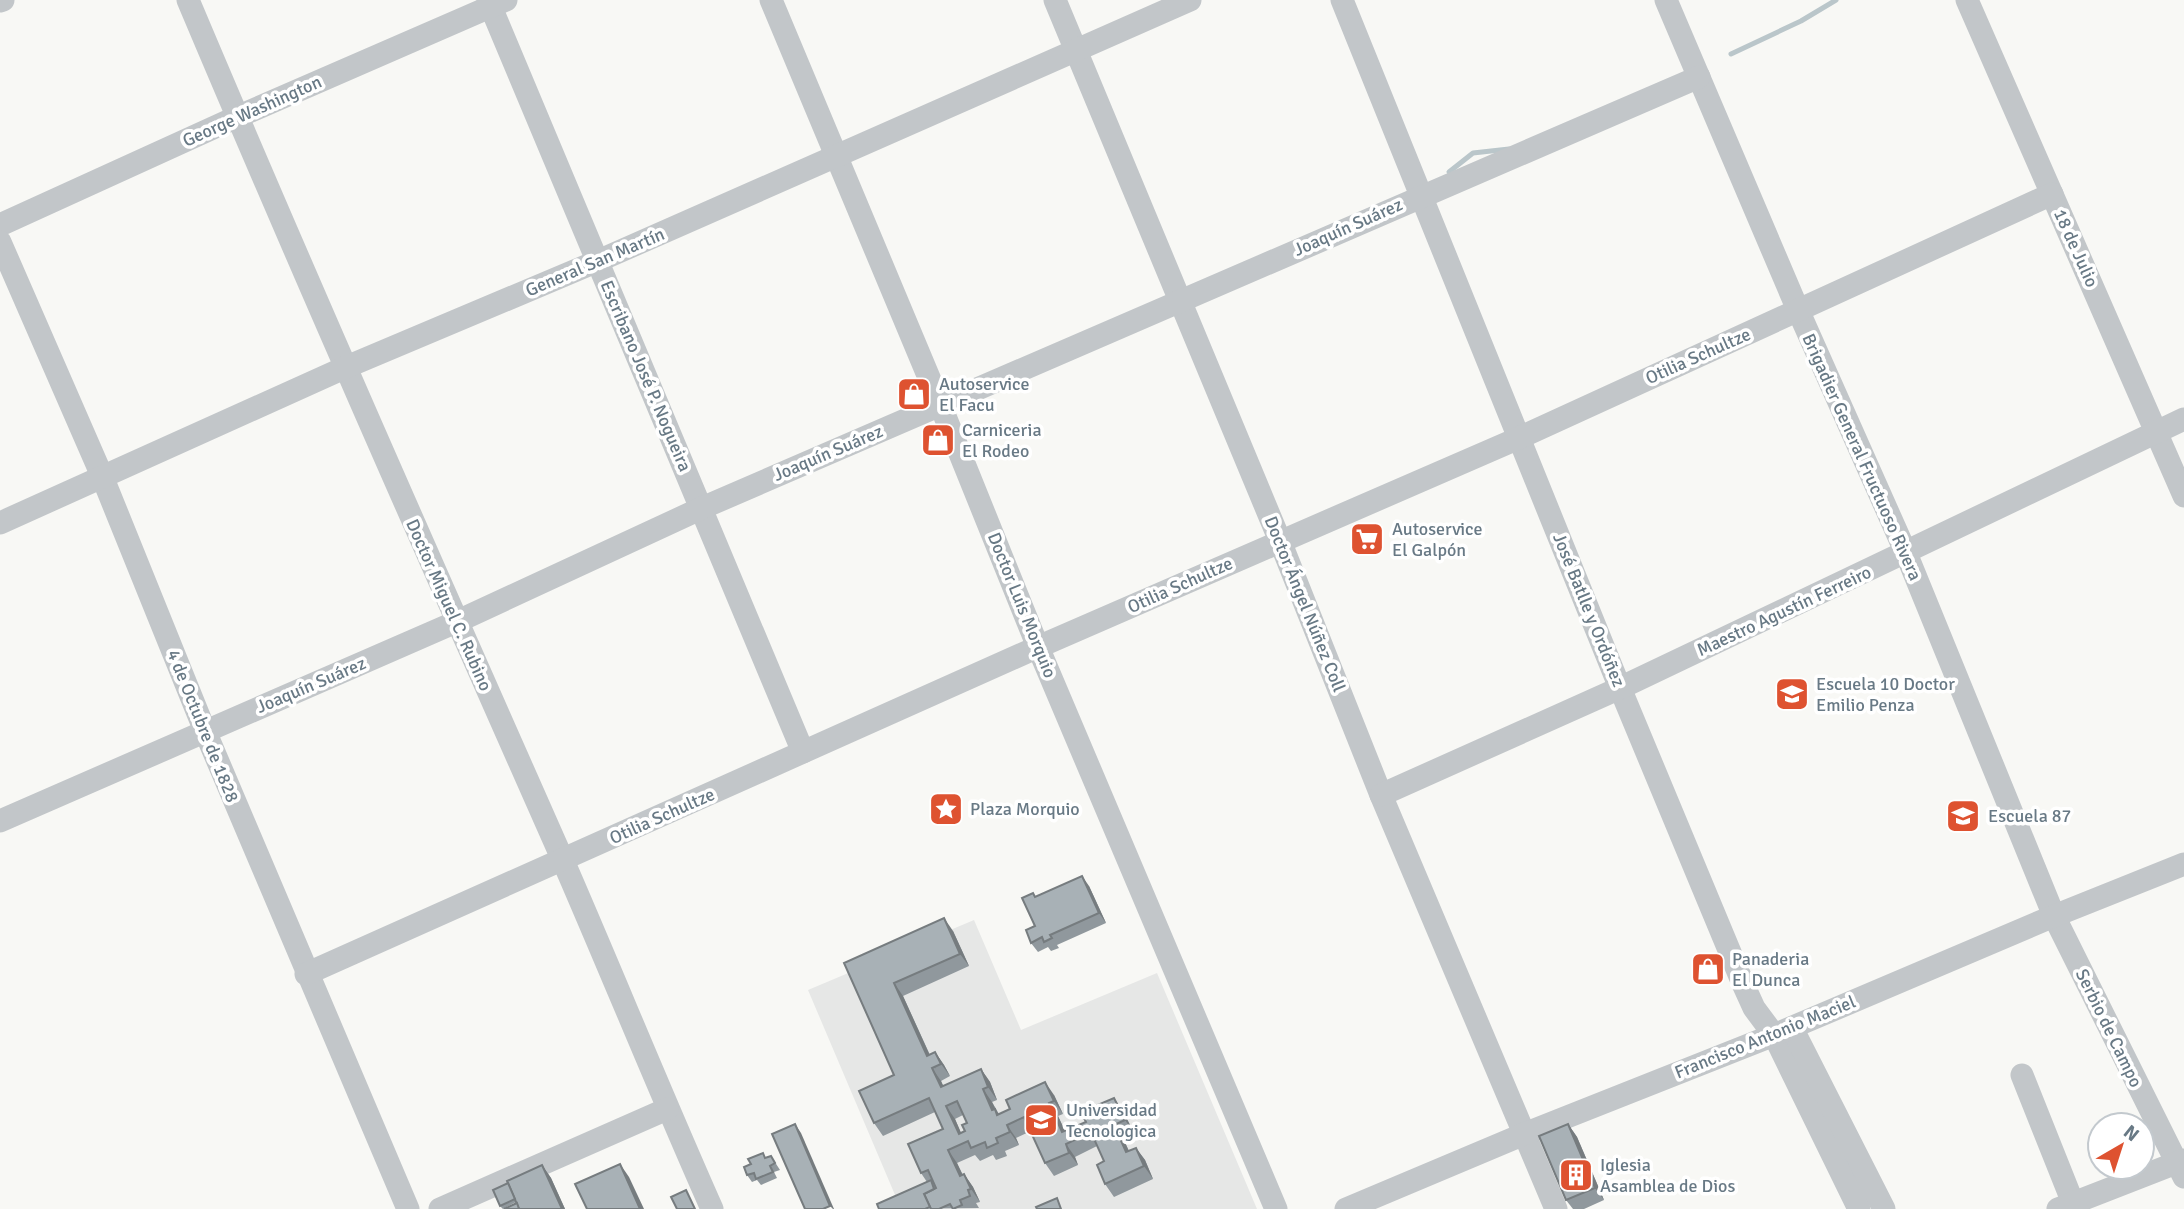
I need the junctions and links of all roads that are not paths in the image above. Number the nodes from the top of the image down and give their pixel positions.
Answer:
1 (188, 0) edge
2 (771, 0) edge
3 (1055, 0) edge
4 (1190, 0) edge
5 (1342, 0) edge
6 (1666, 0) edge
7 (1967, 0) edge
8 (495, 2) edge
9 (1075, 50) junction
10 (1699, 78) junction
11 (237, 117) junction
12 (837, 156) junction
13 (2052, 194) junction
14 (1422, 195) junction
15 (0, 225) edge
16 (0, 242) edge
17 (598, 261) junction
18 (1181, 301) junction
19 (1798, 310) junction
20 (344, 368) junction
21 (940, 404) junction
22 (2184, 419) edge
23 (2156, 432) junction
24 (1519, 438) junction
25 (103, 477) junction
26 (2184, 496) edge
27 (702, 508) junction
28 (0, 523) edge
29 (1280, 541) junction
30 (1906, 554) junction
31 (456, 622) junction
32 (1038, 647) junction
33 (1620, 688) junction
34 (205, 731) junction
35 (803, 752) junction
36 (1381, 794) junction
37 (0, 821) edge
38 (563, 860) junction
39 (2184, 864) edge
40 (2054, 916) junction
41 (306, 974) junction
42 (1783, 1031) junction
43 (2022, 1075) dead end
44 (667, 1109) junction
45 (1524, 1134) junction
46 (2181, 1167) edge
47 (2066, 1206) edge
48 (408, 1209) edge
49 (440, 1209) edge
50 (712, 1209) edge
51 (1276, 1209) edge
52 (1346, 1209) edge
53 (1556, 1209) edge
54 (1859, 1209) edge
55 (1884, 1209) edge

1 - 11 street, Doctor Miguel C. Rubino
2 - 12 street, Doctor Luis Morquio
3 - 9 street, Doctor Ángel Núñez Coll
4 - 9 street, General San Martín
5 - 14 street, José Batlle y Ordóñez
6 - 10 street, Brigadier General Fructuoso Rivera
7 - 13 street, 18 de Julio
8 - 11 street, George Washington
8 - 17 street, Escribano José P. Nogueira
9 - 12 street, General San Martín
9 - 18 street, Doctor Ángel Núñez Coll
10 - 14 street, Joaquín Suárez
10 - 19 street, Brigadier General Fructuoso Rivera
11 - 15 street, George Washington
11 - 20 street, Doctor Miguel C. Rubino
12 - 17 street, General San Martín
12 - 21 street, Doctor Luis Morquio
13 - 19 street, Otilia Schultze
13 - 23 street, 18 de Julio
14 - 18 street, Joaquín Suárez
14 - 24 street, José Batlle y Ordóñez
16 - 25 street, 4 de Octubre de 1828
17 - 20 street, General San Martín
17 - 27 street, Escribano José P. Nogueira
18 - 21 street, Joaquín Suárez
18 - 29 street, Doctor Ángel Núñez Coll
19 - 24 street, Otilia Schultze
19 - 30 street, Brigadier General Fructuoso Rivera
20 - 25 street, General San Martín
20 - 31 street, Doctor Miguel C. Rubino
21 - 27 street, Joaquín Suárez
21 - 32 street, Doctor Luis Morquio
22 - 23 street, Maestro Agustín Ferreiro
23 - 26 street, 18 de Julio
23 - 30 street, Maestro Agustín Ferreiro
24 - 29 street, Otilia Schultze
24 - 33 street, José Batlle y Ordóñez
25 - 28 street, General San Martín
25 - 34 street, 4 de Octubre de 1828
27 - 31 street, Joaquín Suárez
27 - 35 street, Escribano José P. Nogueira
29 - 32 street, Otilia Schultze
29 - 36 street, Doctor Ángel Núñez Coll
30 - 33 street, Maestro Agustín Ferreiro
30 - 40 street, Brigadier General Fructuoso Rivera
31 - 34 street, Joaquín Suárez
31 - 38 street, Doctor Miguel C. Rubino
32 - 35 street, Otilia Schultze
32 - 51 street, Doctor Luis Morquio
33 - 36 street, Maestro Agustín Ferreiro
33 - 42 street, José Batlle y Ordóñez
34 - 37 street, Joaquín Suárez
34 - 41 street, 4 de Octubre de 1828
35 - 38 street, Otilia Schultze
36 - 45 street, Doctor Ángel Núñez Coll
38 - 41 street, Otilia Schultze
38 - 44 street, Doctor Miguel C. Rubino
39 - 40 street, Francisco Antonio Maciel
40 - 42 street, Francisco Antonio Maciel
40 - 46 street, Serbio de Campo
41 - 48 street, 4 de Octubre de 1828
42 - 45 street, Francisco Antonio Maciel
42 - 54 street, José Batlle y Ordóñez
42 - 55 street, José Batlle y Ordóñez
43 - 47 street
44 - 49 street
44 - 50 street, Doctor Miguel C. Rubino
45 - 52 street, Francisco Antonio Maciel
45 - 53 street, Doctor Ángel Núñez Coll
46 - 47 street

